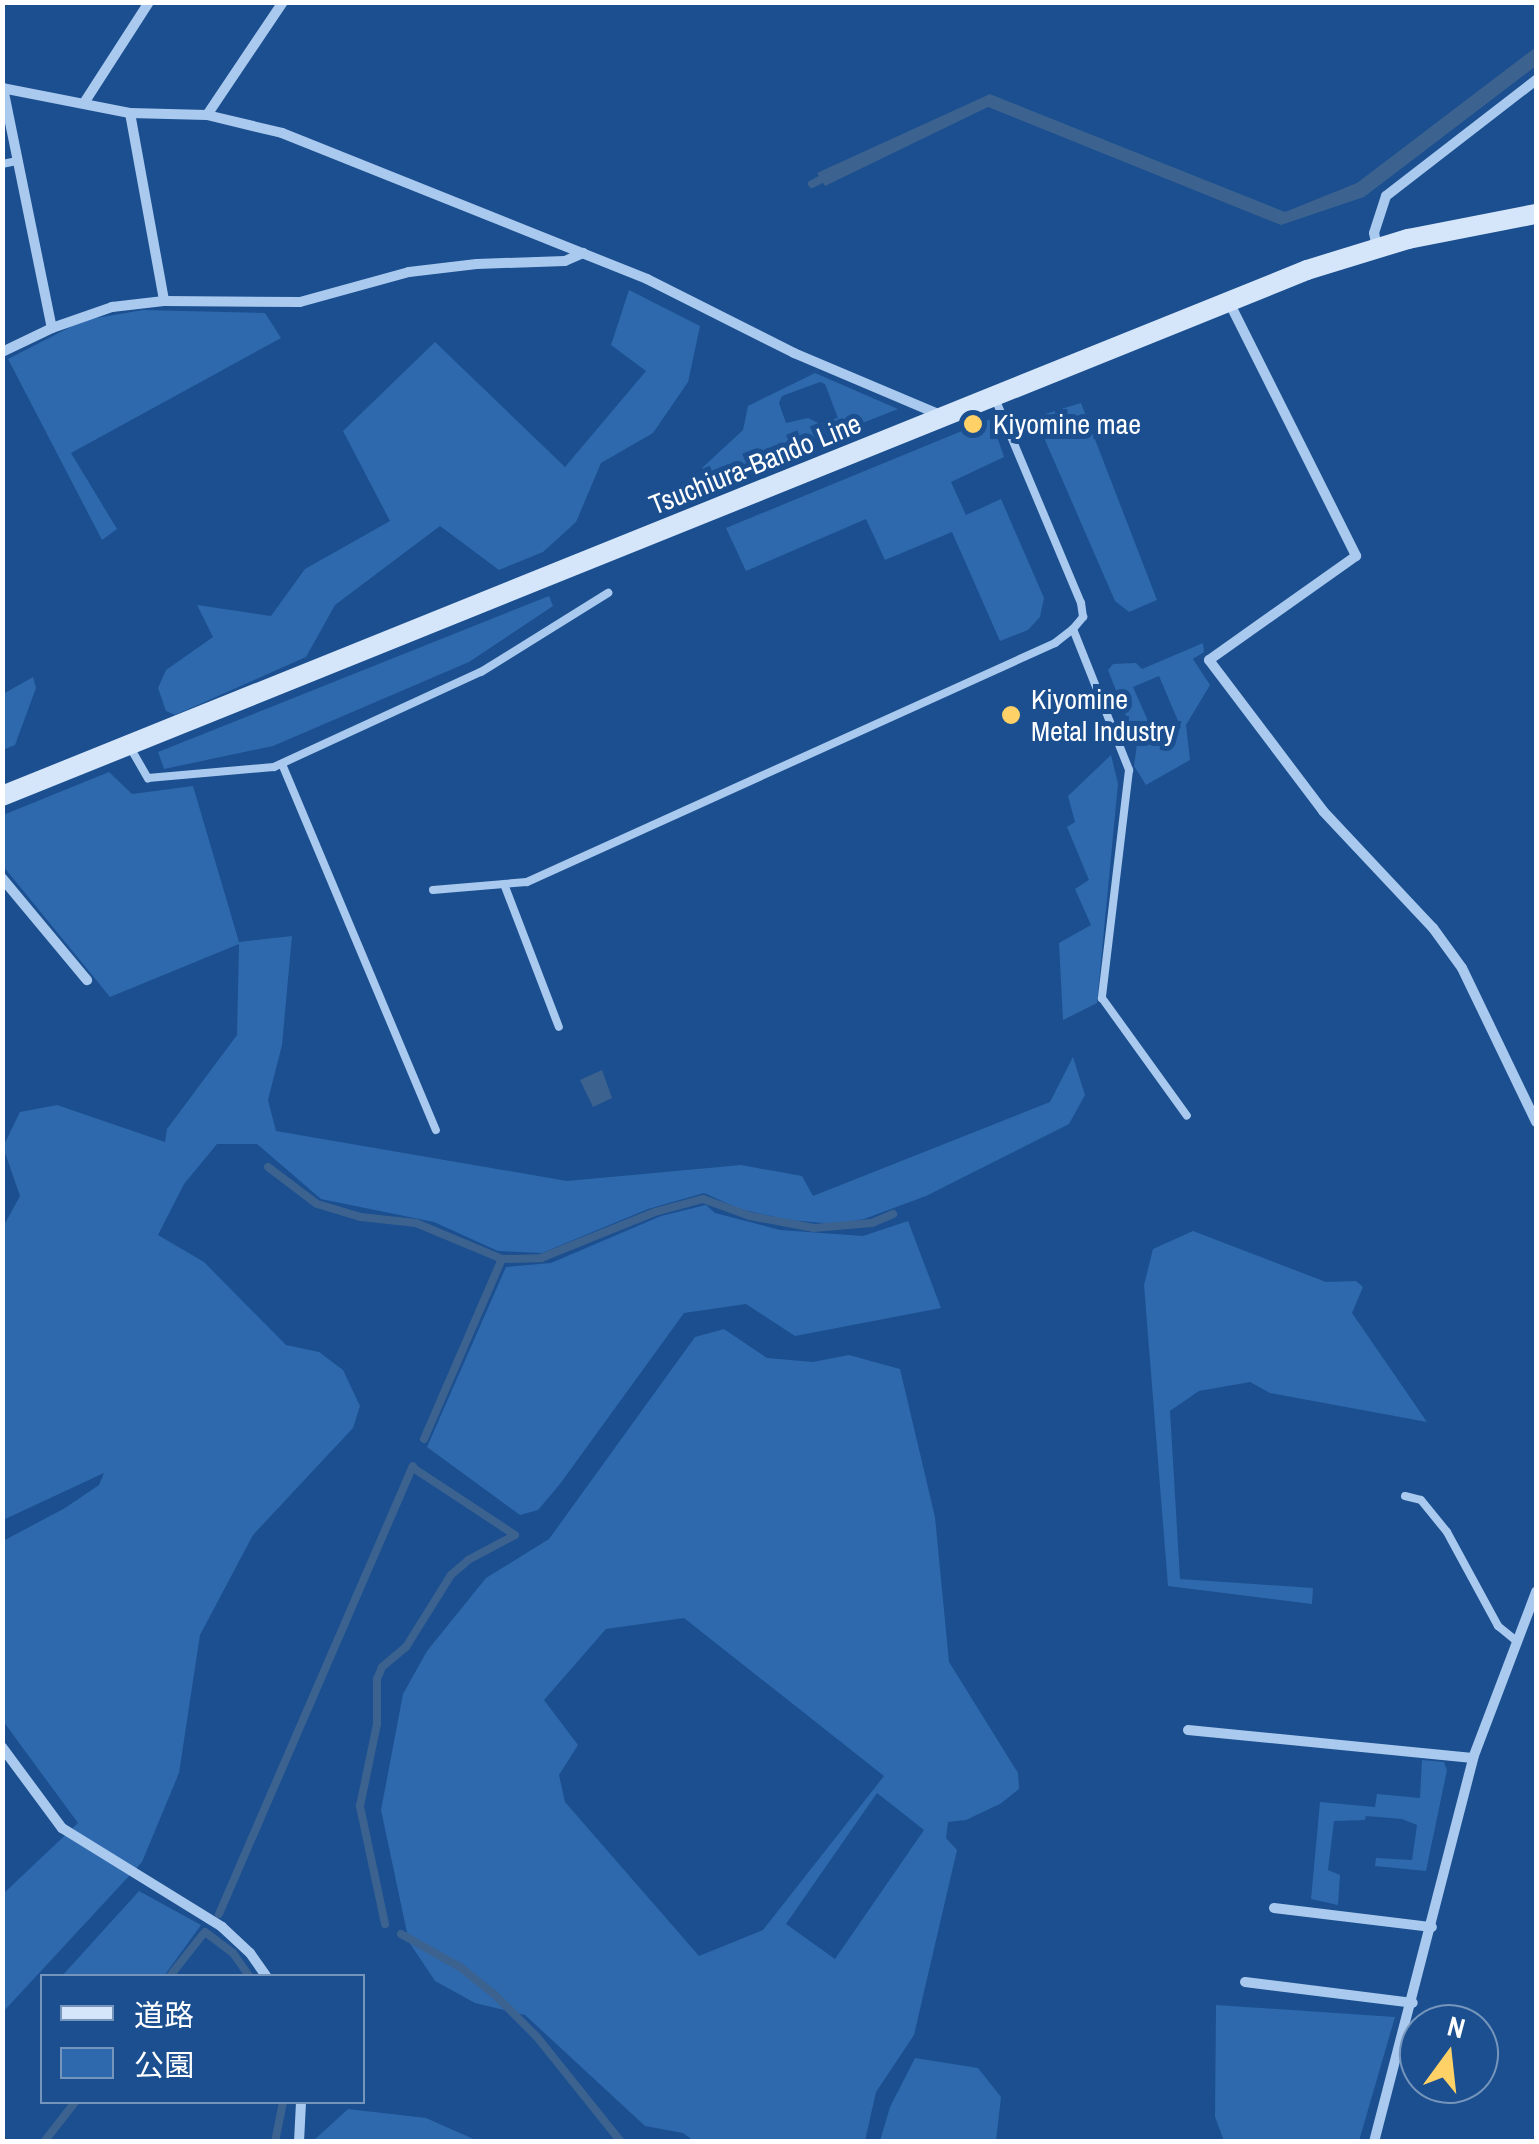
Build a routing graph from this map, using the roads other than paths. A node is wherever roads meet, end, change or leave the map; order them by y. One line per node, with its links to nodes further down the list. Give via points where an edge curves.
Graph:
1 (149, 2): 5 (street)
2 (283, 2): 7 (street)
3 (1536, 80): 11 (street, via 1386,196 1374,233)
4 (3, 88): 5 (street); 8 (street)
5 (84, 104): 6 (street)
6 (130, 113): 7 (street); 13 (street)
7 (207, 115): 12 (street, via 282,133)
8 (18, 160): 9 (lane); 15 (street)
9 (2, 164)
10 (1536, 214): 11 (main road, Tsuchiura-Bando Line)
11 (1377, 248): 14 (main road, Tsuchiura-Bando Line)
12 (582, 253): 13 (street, via 565,261 409,272 300,302); 18 (street)
13 (164, 301): 15 (street, via 112,307)
14 (1229, 301): 17 (main road, Tsuchiura-Bando Line); 30 (street, via 1356,556 1209,660 1323,811 1452,955)
15 (52, 328): 16 (street)
16 (2, 352)
17 (994, 396): 18 (main road, Tsuchiura-Bando Line); 20 (lane, via 1082,603 1083,617)
18 (946, 417): 21 (main road, Tsuchiura-Bando Line)
19 (608, 592): 22 (lane, via 481,672)
20 (1073, 629): 25 (lane, via 1056,643 593,854 527,882); 29 (lane, via 1130,770 1102,998)
21 (128, 745): 22 (lane, via 148,778); 23 (main road, Tsuchiura-Bando Line)
22 (282, 764): 31 (lane)
23 (2, 796)
24 (2, 878): 27 (street)
25 (504, 884): 26 (lane); 28 (lane)
26 (433, 890)
27 (86, 980)
28 (560, 1027)
29 (1187, 1116)
30 (1536, 1122)
31 (436, 1130)
32 (1406, 1496): 34 (lane, via 1421,1500 1447,1532 1498,1626)
33 (1536, 1592): 34 (street)
34 (1514, 1640): 37 (street)
35 (1188, 1730): 37 (street)
36 (2, 1748): 40 (street, via 62,1828 222,1928)
37 (1473, 1758): 39 (street)
38 (1274, 1908): 39 (street)
39 (1432, 1926): 42 (street)
40 (265, 1974)
41 (1245, 1982): 42 (street)
42 (1414, 2003): 45 (street)
43 (301, 2104): 44 (street)
44 (299, 2142)
45 (1374, 2142)

